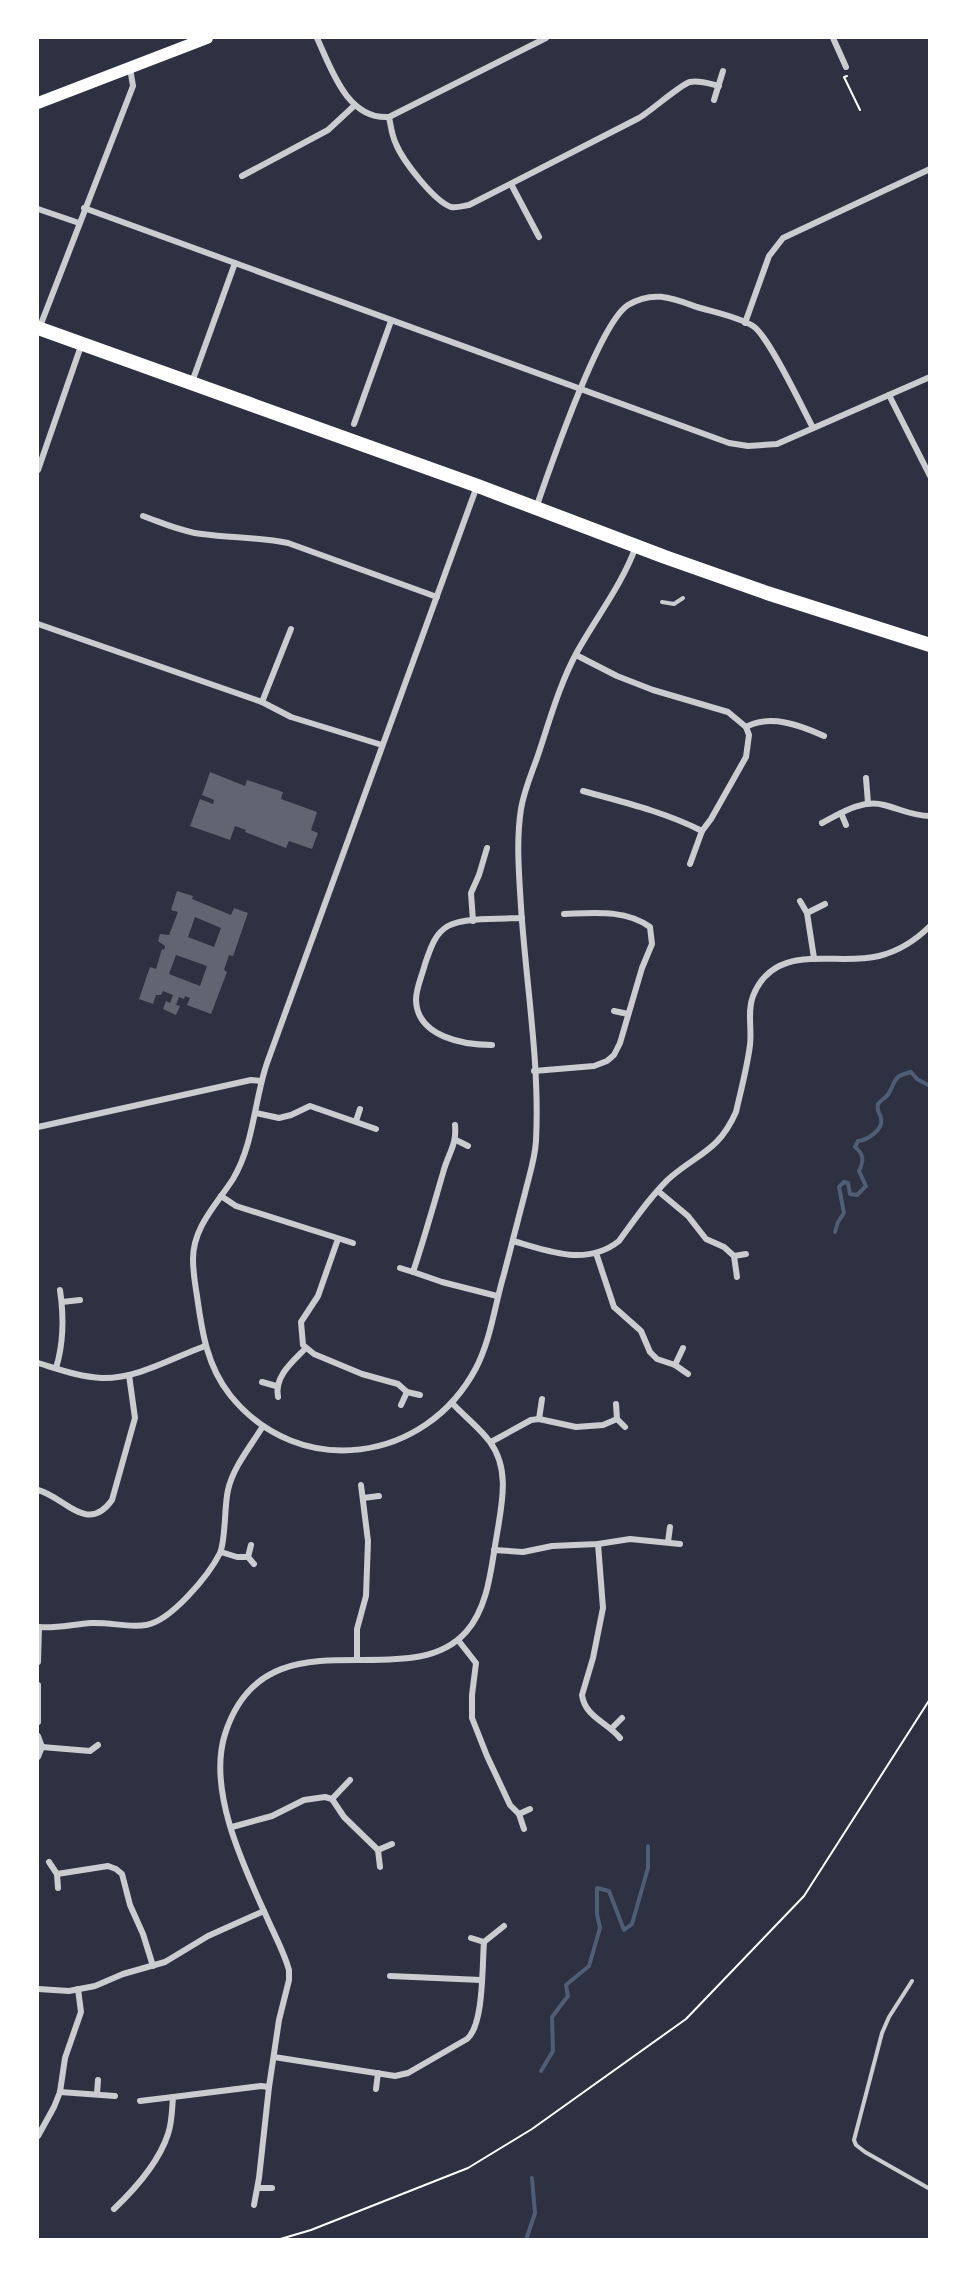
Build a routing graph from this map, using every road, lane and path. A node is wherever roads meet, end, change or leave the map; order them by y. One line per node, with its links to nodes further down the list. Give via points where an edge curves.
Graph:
1 (207, 38): 6 (main road)
2 (317, 38): 12 (street, via 336,79)
3 (546, 38): 14 (street)
4 (833, 38): 5 (street)
5 (846, 67)
6 (130, 68): 11 (main road); 18 (street, via 133,86)
7 (723, 71): 9 (street)
8 (851, 74): 13 (path, via 844,77)
9 (719, 86): 10 (street); 17 (street, via 700,82 683,85 639,118)
10 (714, 100)
11 (38, 103)
12 (355, 105): 14 (street, via 374,116); 16 (street, via 328,130)
13 (860, 110)
14 (389, 117): 17 (street, via 402,156 444,203 469,205)
15 (930, 169): 24 (street, via 783,238 769,256)
16 (242, 176)
17 (511, 184): 21 (street)
18 (84, 208): 20 (street); 22 (street)
19 (38, 209): 20 (street)
20 (79, 223): 25 (street)
21 (538, 237)
22 (235, 264): 23 (street); 28 (street)
23 (391, 321): 29 (street); 31 (street)
24 (745, 323): 29 (street, via 667,296 646,297 626,306 611,324); 32 (street, via 755,327 769,346)
25 (38, 328): 26 (main road)
26 (82, 343): 28 (main road); 33 (street)
27 (930, 377): 30 (street)
28 (192, 383): 35 (main road)
29 (580, 389): 32 (street, via 729,443 777,444); 36 (street)
30 (889, 395): 32 (street); 34 (street)
31 (354, 424)
32 (813, 428)
33 (38, 466)
34 (930, 476)
35 (478, 486): 36 (main road); 39 (street)
36 (536, 508): 38 (main road)
37 (143, 516): 39 (street, via 202,534 288,543)
38 (636, 546): 44 (main road, via 766,593); 45 (street, via 617,588)
39 (437, 597): 49 (street)
40 (683, 598): 41 (lane, via 674,604)
41 (662, 602)
42 (38, 624): 46 (street)
43 (291, 629): 46 (street)
44 (930, 645)
45 (576, 655): 47 (street, via 653,690 729,712); 64 (street, via 522,806)
46 (262, 702): 49 (street, via 291,717)
47 (746, 727): 48 (street, via 774,720); 57 (street, via 748,748 741,768)
48 (824, 736)
49 (382, 745): 72 (street)
50 (866, 778): 52 (street)
51 (583, 791): 57 (street)
52 (868, 803): 53 (street); 54 (street)
53 (841, 813): 55 (street); 56 (street)
54 (930, 816)
55 (822, 823)
56 (846, 825)
57 (702, 831): 59 (street)
58 (487, 848): 65 (street, via 471,893)
59 (690, 864)
60 (800, 901): 63 (street)
61 (825, 904): 63 (street)
62 (564, 914): 69 (street, via 610,913 650,927 651,944)
63 (807, 914): 67 (street)
64 (522, 918): 65 (street); 71 (street)
65 (473, 921): 70 (street, via 452,924 436,937 417,991 417,1005 426,1024 442,1035 455,1041)
66 (930, 926): 67 (street, via 898,950 879,956)
67 (814, 958): 81 (street, via 786,963 761,981 751,1003 750,1044 732,1122 713,1147)
68 (614, 1011): 69 (street)
69 (628, 1014): 71 (street, via 620,1043 607,1060 594,1066)
70 (492, 1045)
71 (534, 1071): 84 (street, via 536,1145)
72 (261, 1081): 74 (street); 77 (street)
73 (360, 1109): 75 (street)
74 (256, 1113): 75 (street, via 279,1118 310,1106); 82 (street, via 240,1164)
75 (356, 1121): 78 (street)
76 (455, 1125): 79 (street)
77 (38, 1127)
78 (376, 1129)
79 (456, 1140): 80 (street); 90 (street)
80 (468, 1146)
81 (658, 1191): 86 (street, via 619,1241); 88 (street, via 688,1216 706,1239)
82 (221, 1196): 83 (street, via 236,1206); 96 (street, via 208,1212 193,1257)
83 (338, 1239): 85 (street); 98 (street, via 318,1296 301,1322)
84 (513, 1241): 86 (street, via 572,1256); 93 (street)
85 (353, 1243)
86 (596, 1253): 100 (street, via 614,1307 641,1331 657,1359)
87 (746, 1254): 88 (street)
88 (734, 1256): 91 (street)
89 (400, 1268): 90 (street)
90 (412, 1272): 93 (street)
91 (737, 1277)
92 (60, 1290): 95 (street)
93 (497, 1296): 110 (street, via 481,1357)
94 (80, 1300): 95 (street)
95 (62, 1302): 101 (street, via 62,1347)
96 (205, 1346): 103 (street); 115 (street, via 230,1395)
97 (682, 1348): 100 (street)
98 (305, 1349): 105 (street); 106 (street, via 362,1374 398,1384)
99 (38, 1363): 101 (street)
100 (675, 1365): 102 (street)
101 (56, 1368): 103 (street, via 91,1377)
102 (688, 1374)
103 (129, 1375): 119 (street, via 135,1418 107,1508 100,1513 82,1514)
104 (261, 1382): 105 (street)
105 (276, 1386): 108 (street)
106 (407, 1392): 107 (street); 112 (street)
107 (420, 1395)
108 (278, 1397)
109 (542, 1399): 113 (street)
110 (452, 1403): 115 (street, via 406,1438 353,1451 312,1447); 117 (street)
111 (616, 1404): 114 (street)
112 (401, 1405)
113 (539, 1419): 114 (street, via 576,1427 603,1425); 117 (street, via 522,1423)
114 (617, 1419): 116 (street)
115 (263, 1426): 128 (street, via 230,1482)
116 (625, 1427)
117 (490, 1442): 127 (street, via 501,1468 504,1492)
118 (361, 1485): 121 (street)
119 (38, 1490)
120 (379, 1496): 121 (street)
121 (363, 1498): 133 (street, via 367,1575 357,1629)
122 (670, 1527): 123 (street)
123 (668, 1542): 124 (street, via 630,1539); 125 (street)
124 (598, 1544): 127 (street, via 523,1552); 139 (street, via 603,1608 582,1695 590,1713)
125 (680, 1544)
126 (251, 1545): 129 (street)
127 (494, 1550): 132 (street, via 483,1602)
128 (220, 1552): 129 (street); 131 (street, via 182,1603 156,1622 138,1626 104,1623)
129 (248, 1557): 130 (street)
130 (254, 1563)
131 (38, 1627): 134 (street)
132 (458, 1640): 133 (street, via 417,1657); 148 (street, via 476,1663 471,1705 476,1731 510,1805)
133 (357, 1659): 149 (street, via 296,1665 266,1678 247,1694 226,1731 220,1758 221,1784)
134 (38, 1662)
135 (38, 1685): 138 (street)
136 (930, 1699): 184 (path, via 804,1896 686,2019 532,2129 468,2168)
137 (622, 1718): 139 (street)
138 (38, 1722)
139 (612, 1728): 141 (street)
140 (38, 1736): 143 (street)
141 (620, 1738)
142 (98, 1745): 143 (street, via 90,1751)
143 (42, 1747): 144 (street)
144 (38, 1757)
145 (350, 1780): 146 (street)
146 (332, 1799): 149 (street, via 304,1800 272,1816); 152 (street, via 344,1817)
147 (530, 1809): 148 (street)
148 (519, 1814): 150 (street)
149 (232, 1827): 157 (street)
150 (524, 1829)
151 (392, 1844): 152 (street)
152 (378, 1850): 154 (street)
153 (49, 1862): 155 (street)
154 (380, 1868)
155 (57, 1874): 156 (street); 161 (street, via 108,1866 122,1874)
156 (58, 1888)
157 (264, 1911): 161 (street); 167 (street, via 289,1970)
158 (504, 1926): 160 (street)
159 (471, 1938): 160 (street)
160 (484, 1942): 163 (street)
161 (153, 1966): 166 (street)
162 (390, 1976): 163 (street)
163 (481, 1980): 168 (street, via 479,2017 471,2036 408,2073)
164 (912, 1981): 181 (lane, via 882,2033 854,2140 865,2152)
165 (38, 1989): 166 (street)
166 (78, 1989): 172 (street, via 81,2012 65,2058)
167 (274, 2057): 168 (street); 170 (street)
168 (378, 2073): 171 (street)
169 (98, 2080): 173 (street)
170 (269, 2087): 175 (street); 180 (street)
171 (376, 2089)
172 (60, 2092): 173 (street); 177 (street)
173 (97, 2094): 174 (street)
174 (115, 2096)
175 (173, 2097): 176 (street); 183 (street, via 162,2147 141,2180)
176 (140, 2101)
177 (39, 2128): 178 (street)
178 (38, 2136)
179 (272, 2187): 180 (street)
180 (258, 2188): 182 (street)
181 (930, 2189)
182 (254, 2205)
183 (114, 2210)
184 (277, 2240)

